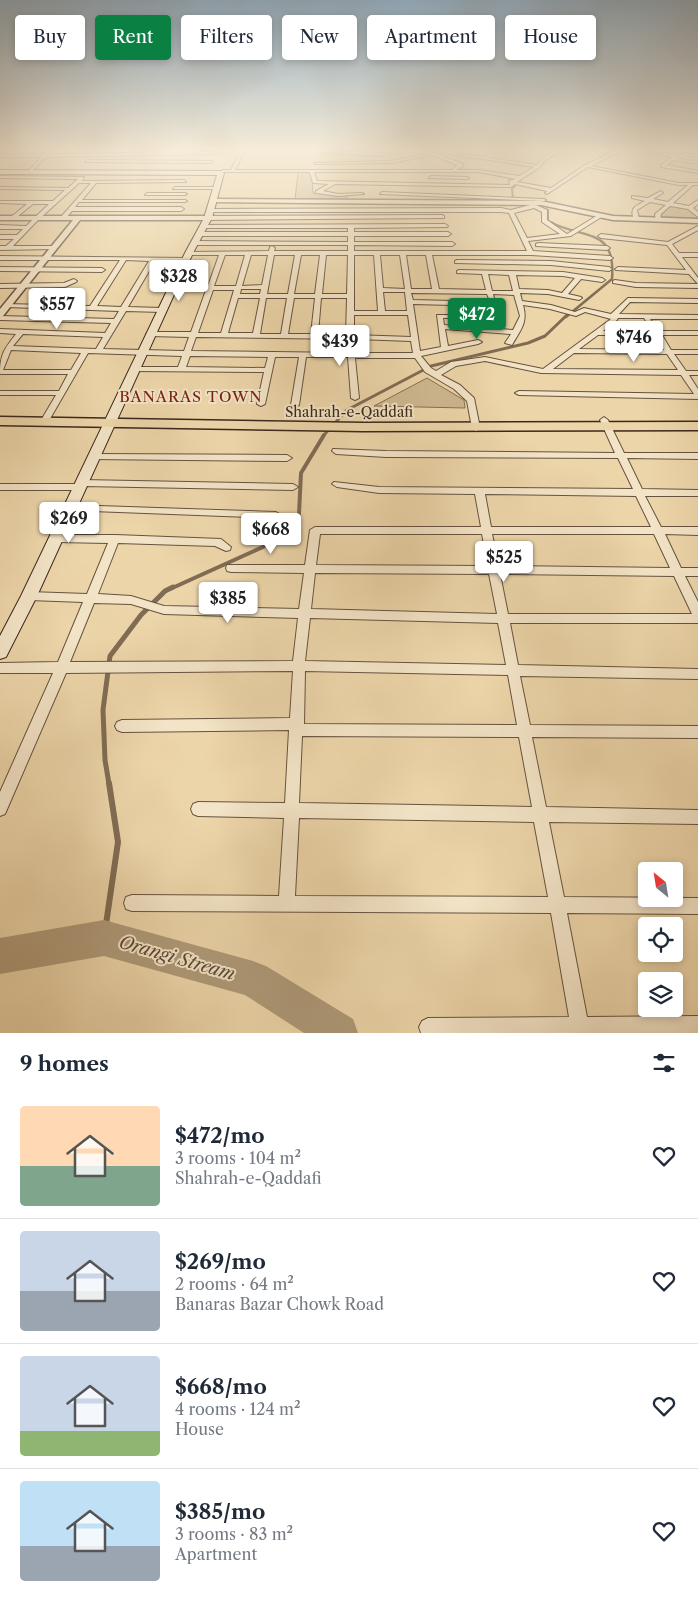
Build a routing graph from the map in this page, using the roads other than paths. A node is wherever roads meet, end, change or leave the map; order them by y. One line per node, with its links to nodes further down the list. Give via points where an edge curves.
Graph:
1 (59, 198): 26 (street)
2 (81, 198): 15 (street)
3 (187, 198): 16 (street)
4 (214, 198): 42 (main road)
5 (358, 198): 17 (street)
6 (363, 198): 22 (street)
7 (380, 198): 22 (street)
8 (420, 198): 23 (street)
9 (510, 198): 18 (street)
10 (543, 198): 25 (street)
11 (640, 198): 14 (street)
12 (652, 198): 14 (street)
13 (675, 198): 27 (street)
14 (649, 200): 27 (street); 43 (street, via 635,209)
15 (78, 201): 16 (street); 29 (street)
16 (185, 201): 30 (street)
17 (284, 201): 31 (street); 42 (street)
18 (517, 201): 24 (street); 25 (street); 25 (street)
19 (698, 201): 28 (street)
20 (0, 202): 21 (street)
21 (32, 202): 26 (street); 40 (street)
22 (379, 202): 23 (street); 32 (street)
23 (420, 202): 24 (street)
24 (436, 202): 33 (street)
25 (545, 202): 35 (street)
26 (54, 203): 44 (street)
27 (669, 204): 28 (street); 47 (street, via 658,214)
28 (690, 208): 48 (street)
29 (71, 209): 30 (street); 45 (street)
30 (181, 209): 41 (street)
31 (282, 210): 32 (street); 36 (street); 42 (street)
32 (376, 210): 33 (street); 37 (street)
33 (439, 210): 34 (street); 38 (street)
34 (511, 212): 58 (street, via 534,206 545,211 544,221); 62 (street)
35 (600, 216): 43 (street); 58 (street, via 576,232)
36 (280, 217): 37 (street); 42 (street); 49 (street)
37 (376, 217): 38 (street); 51 (street)
38 (442, 217): 52 (street)
39 (0, 218): 40 (street)
40 (13, 218): 44 (street)
41 (177, 218): 42 (street); 46 (street)
42 (207, 218): 49 (street); 55 (street); 63 (main road)
43 (636, 218): 47 (street)
44 (36, 219): 45 (street); 54 (street)
45 (62, 219): 46 (street)
46 (77, 219): 70 (street)
47 (658, 220): 48 (street)
48 (697, 222): 67 (street)
49 (278, 226): 50 (street); 55 (street)
50 (351, 226): 51 (street); 56 (street)
51 (376, 226): 52 (street)
52 (445, 226): 57 (street)
53 (0, 227): 54 (street)
54 (28, 228): 61 (street)
55 (276, 234): 56 (street); 64 (street)
56 (351, 234): 57 (street); 65 (street)
57 (448, 234): 66 (street)
58 (564, 235): 62 (street)
59 (0, 236): 61 (street)
60 (601, 236): 67 (street)
61 (19, 237): 69 (street)
62 (526, 242): 71 (street); 73 (street)
63 (194, 243): 64 (street); 85 (main road)
64 (273, 243): 65 (street); 76 (street)
65 (351, 243): 66 (street); 79 (street)
66 (452, 244): 72 (street)
67 (669, 244): 83 (street)
68 (0, 248): 69 (street)
69 (8, 248): 70 (street)
70 (53, 248): 87 (street)
71 (607, 248)
72 (455, 253): 73 (street); 82 (street); 91 (street)
73 (531, 253): 90 (street)
74 (223, 254): 75 (street); 85 (street); 111 (street)
75 (248, 254): 76 (street); 112 (street)
76 (271, 254): 77 (street); 113 (street)
77 (298, 254): 78 (street); 125 (street)
78 (323, 254): 79 (street); 126 (street)
79 (350, 254): 80 (street); 127 (street)
80 (377, 254): 81 (street); 115 (street)
81 (403, 254): 82 (street); 116 (street)
82 (429, 254): 117 (street)
83 (678, 255): 84 (street); 102 (street)
84 (698, 255)
85 (188, 256): 89 (street); 114 (main road)
86 (0, 258): 87 (street)
87 (45, 258): 88 (street); 96 (street)
88 (125, 258): 89 (street); 134 (street)
89 (154, 258): 135 (street)
90 (610, 258)
91 (457, 262): 94 (street, via 551,263); 98 (street)
92 (698, 267): 102 (street)
93 (0, 269): 96 (street)
94 (608, 269)
95 (618, 269): 102 (street)
96 (36, 270): 97 (street); 108 (street)
97 (102, 270)
98 (459, 272): 99 (street); 118 (street)
99 (485, 272): 100 (street); 119 (street)
100 (512, 273): 101 (street); 120 (street)
101 (536, 273): 103 (street); 121 (street)
102 (694, 275)
103 (580, 276): 105 (street); 122 (street)
104 (0, 279): 108 (street)
105 (602, 280)
106 (74, 281): 108 (street, via 65,286)
107 (615, 282): 110 (street)
108 (25, 283): 109 (street); 133 (street)
109 (0, 286)
110 (698, 286)
111 (210, 288): 112 (street); 114 (street); 157 (street)
112 (238, 288): 113 (street); 123 (street)
113 (265, 288): 124 (street)
114 (172, 289): 136 (main road)
115 (380, 290): 116 (street); 138 (street)
116 (408, 290): 117 (street); 130 (street)
117 (436, 291): 118 (street)
118 (462, 292): 119 (street)
119 (490, 292): 120 (street); 132 (street)
120 (517, 292): 121 (street); 131 (street)
121 (540, 292): 122 (street)
122 (564, 294): 128 (street)
123 (236, 296): 124 (street); 158 (street)
124 (263, 296): 125 (street); 159 (street)
125 (291, 296): 126 (street); 160 (street)
126 (318, 296): 127 (street); 161 (street)
127 (350, 296): 137 (street)
128 (579, 298)
129 (698, 301): 141 (street, via 628,300)
130 (409, 302): 132 (street); 139 (street)
131 (519, 302): 141 (street, via 569,313 584,310); 150 (street, via 523,316)
132 (492, 304): 142 (street)
133 (7, 305): 134 (street); 140 (street)
134 (92, 308): 135 (street)
135 (122, 309): 136 (street); 146 (street)
136 (162, 310): 154 (main road)
137 (350, 312): 138 (street); 162 (street)
138 (382, 313): 139 (street)
139 (410, 313): 163 (street)
140 (0, 314)
141 (613, 316): 143 (street); 151 (street, via 615,319)
142 (494, 317): 147 (street, via 439,316); 155 (street)
143 (646, 317): 144 (street); 152 (street)
144 (698, 317)
145 (0, 318): 146 (street)
146 (115, 321): 156 (street)
147 (441, 327): 155 (street); 167 (street)
148 (0, 331): 149 (street)
149 (21, 332): 156 (street); 166 (street)
150 (515, 332): 155 (street); 165 (street)
151 (598, 333): 152 (street); 170 (street)
152 (657, 333): 153 (street); 172 (street)
153 (698, 333)
154 (150, 334): 157 (street); 171 (main road)
155 (497, 334)
156 (107, 335): 169 (street)
157 (194, 335): 158 (street); 174 (street)
158 (224, 336): 159 (street)
159 (256, 336): 160 (street)
160 (284, 336): 161 (street)
161 (314, 337): 162 (street)
162 (352, 338): 163 (street); 177 (street)
163 (414, 339): 178 (street)
164 (478, 342): 167 (street)
165 (509, 343)
166 (8, 348): 168 (street); 181 (street)
167 (445, 348): 178 (street)
168 (86, 351): 169 (street); 185 (street)
169 (98, 351): 171 (street)
170 (571, 351): 172 (street); 184 (street)
171 (142, 352): 174 (street); 179 (main road)
172 (670, 352): 173 (street); 186 (street)
173 (698, 352)
174 (187, 353): 175 (street); 180 (street)
175 (272, 354): 176 (street); 182 (street)
176 (303, 355): 177 (street); 194 (street)
177 (351, 355): 178 (street); 192 (street)
178 (416, 355): 183 (street)
179 (134, 369): 180 (street); 197 (main road)
180 (181, 369): 182 (street)
181 (0, 370): 185 (street)
182 (268, 370): 193 (street)
183 (429, 370): 184 (street, via 485,359); 201 (street, via 471,400)
184 (545, 371): 186 (street)
185 (74, 372): 188 (street)
186 (683, 373): 187 (street); 191 (street)
187 (698, 373)
188 (62, 392): 189 (street); 196 (street)
189 (0, 393)
190 (519, 393): 191 (street)
191 (698, 396)
192 (355, 398)
193 (261, 404)
194 (295, 405)
195 (0, 413): 196 (main road, Shahrah-e-Qaddafi)
196 (46, 418): 197 (main road, Shahrah-e-Qaddafi); 199 (main road, Shahrah-e-Qaddafi)
197 (111, 418): 201 (main road, Shahrah-e-Qaddafi); 205 (main road)
198 (698, 420): 200 (main road, Shahrah-e-Qaddafi)
199 (0, 421)
200 (606, 423): 201 (main road, Shahrah-e-Qaddafi); 202 (main road, Shahrah-e-Qaddafi); 206 (street)
201 (476, 424)
202 (698, 426)
203 (336, 451): 206 (street)
204 (698, 456): 206 (street)
205 (93, 457): 207 (street); 209 (main road)
206 (621, 457): 213 (street)
207 (287, 458)
208 (338, 484): 212 (street, via 378,490)
209 (80, 485): 210 (street); 211 (street); 215 (main road)
210 (0, 487)
211 (293, 487)
212 (479, 490): 213 (street); 217 (street)
213 (639, 493): 214 (street); 218 (street)
214 (698, 493)
215 (69, 508): 216 (street); 220 (main road)
216 (276, 516)
217 (487, 530): 218 (street); 224 (street, via 315,530); 225 (street)
218 (659, 531): 219 (street); 226 (street)
219 (698, 531)
220 (56, 538): 221 (street); 228 (main road)
221 (115, 539): 222 (street, via 217,542); 229 (street)
222 (226, 547)
223 (231, 568): 224 (street)
224 (310, 569): 225 (street); 230 (street)
225 (494, 570): 226 (street); 233 (street)
226 (678, 571): 227 (street); 231 (street)
227 (698, 572)
228 (29, 596): 229 (street); 234 (main road)
229 (91, 598): 230 (street, via 132,600 150,607); 236 (street)
230 (305, 613): 233 (street); 235 (street)
231 (698, 614)
232 (698, 618): 233 (street)
233 (503, 619): 238 (street)
234 (0, 652)
235 (300, 666): 236 (street); 238 (street); 241 (street)
236 (62, 667): 237 (street); 244 (street)
237 (0, 668)
238 (513, 670): 239 (street); 242 (street)
239 (698, 674)
240 (122, 726): 241 (street)
241 (297, 727): 242 (street); 246 (street)
242 (524, 730): 243 (street); 247 (street)
243 (698, 732)
244 (0, 809)
245 (198, 809): 246 (street)
246 (293, 811): 247 (street); 250 (street)
247 (540, 814): 248 (street); 251 (street)
248 (698, 817)
249 (132, 903): 250 (street)
250 (287, 903): 251 (street)
251 (557, 904): 252 (street); 253 (street)
252 (698, 906)
253 (580, 1025): 254 (street); 255 (street)
254 (698, 1025)
255 (428, 1027)

